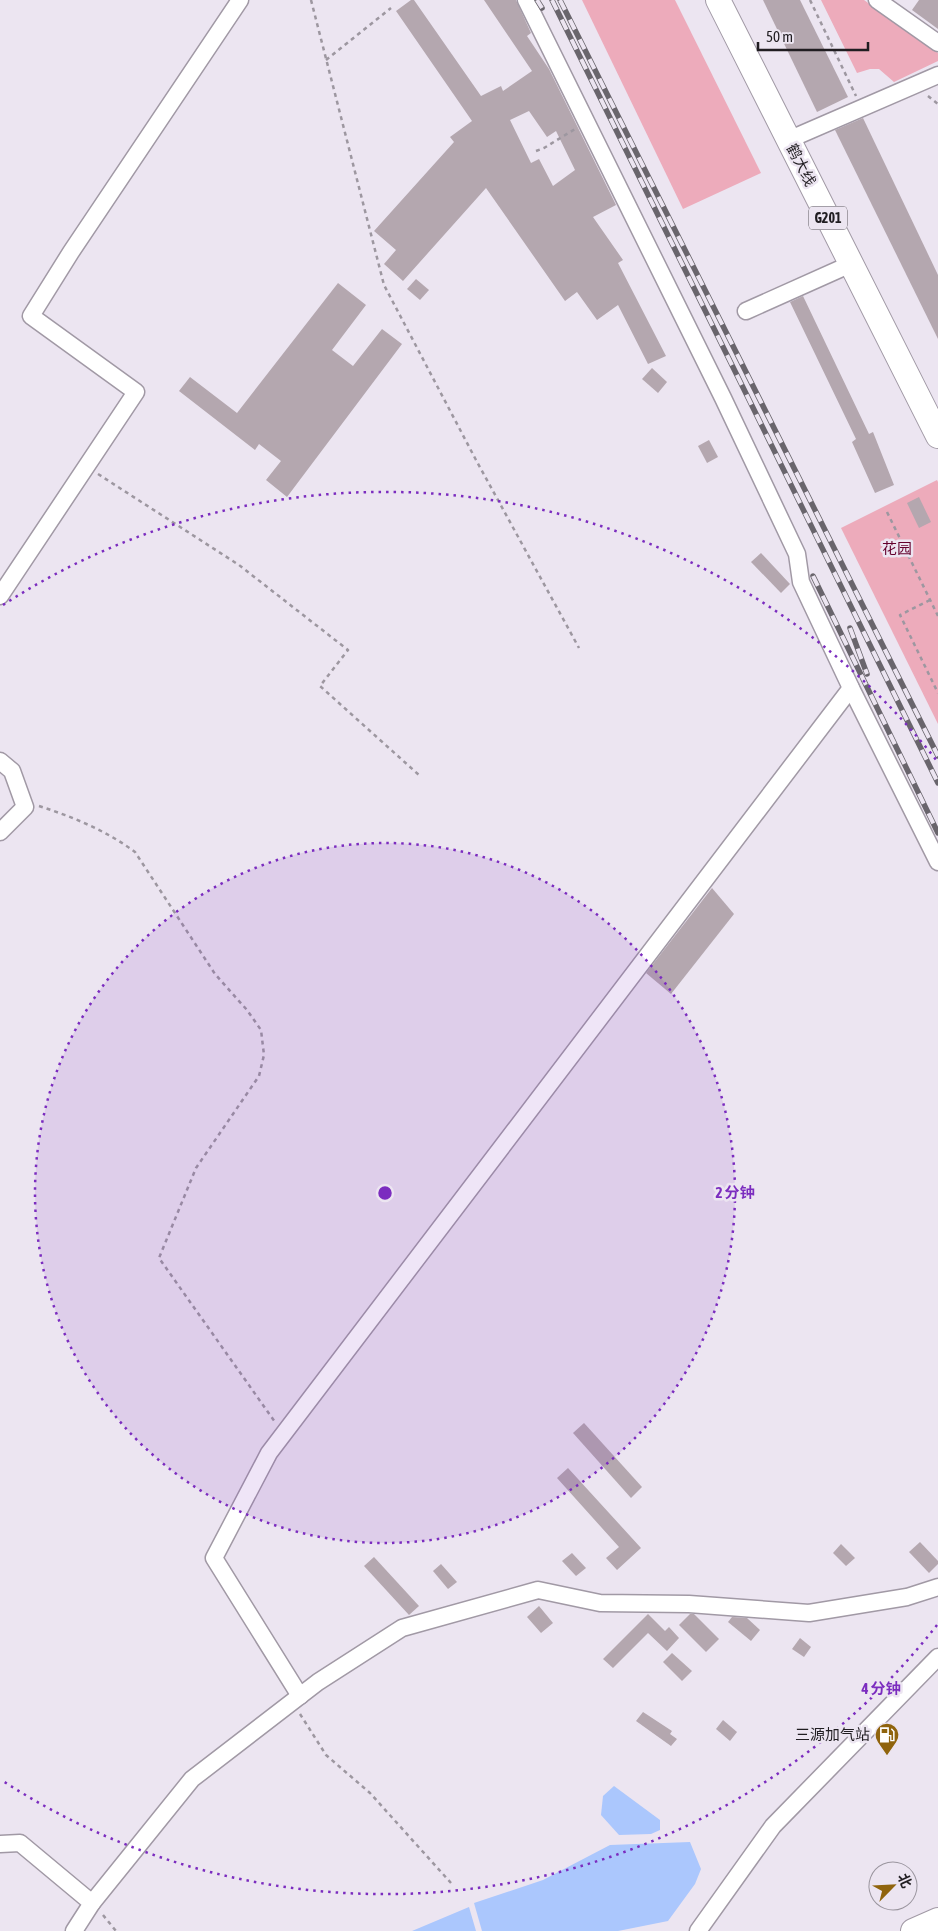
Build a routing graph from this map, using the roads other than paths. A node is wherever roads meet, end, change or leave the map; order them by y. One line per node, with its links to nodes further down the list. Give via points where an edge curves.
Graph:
1 (240, 0): 11 (street, via 70,252 31,316 136,392)
2 (526, 0): 12 (street, via 797,554 801,582)
3 (718, 0): 7 (highway, 鹤大线 / G201)
4 (877, 0): 5 (street)
5 (938, 43)
6 (938, 75): 7 (street)
7 (788, 140): 8 (highway, 鹤大线 / G201)
8 (851, 264): 9 (street); 10 (highway, 鹤大线 / G201)
9 (746, 311)
10 (935, 418)
11 (0, 596)
12 (851, 688): 15 (street); 18 (street, via 268,1453 214,1558)
13 (0, 761): 14 (street, via 12,771 25,807)
14 (0, 832)
15 (938, 862)
16 (938, 1587): 18 (street, via 907,1597 808,1613 689,1604 600,1603 538,1590 402,1628)
17 (938, 1657): 23 (street, via 773,1826)
18 (296, 1699): 20 (street, via 192,1779)
19 (0, 1844): 20 (street, via 20,1843)
20 (92, 1903): 22 (street)
21 (938, 1920): 24 (highway)
22 (74, 1931)
23 (698, 1931)
24 (913, 1931)

